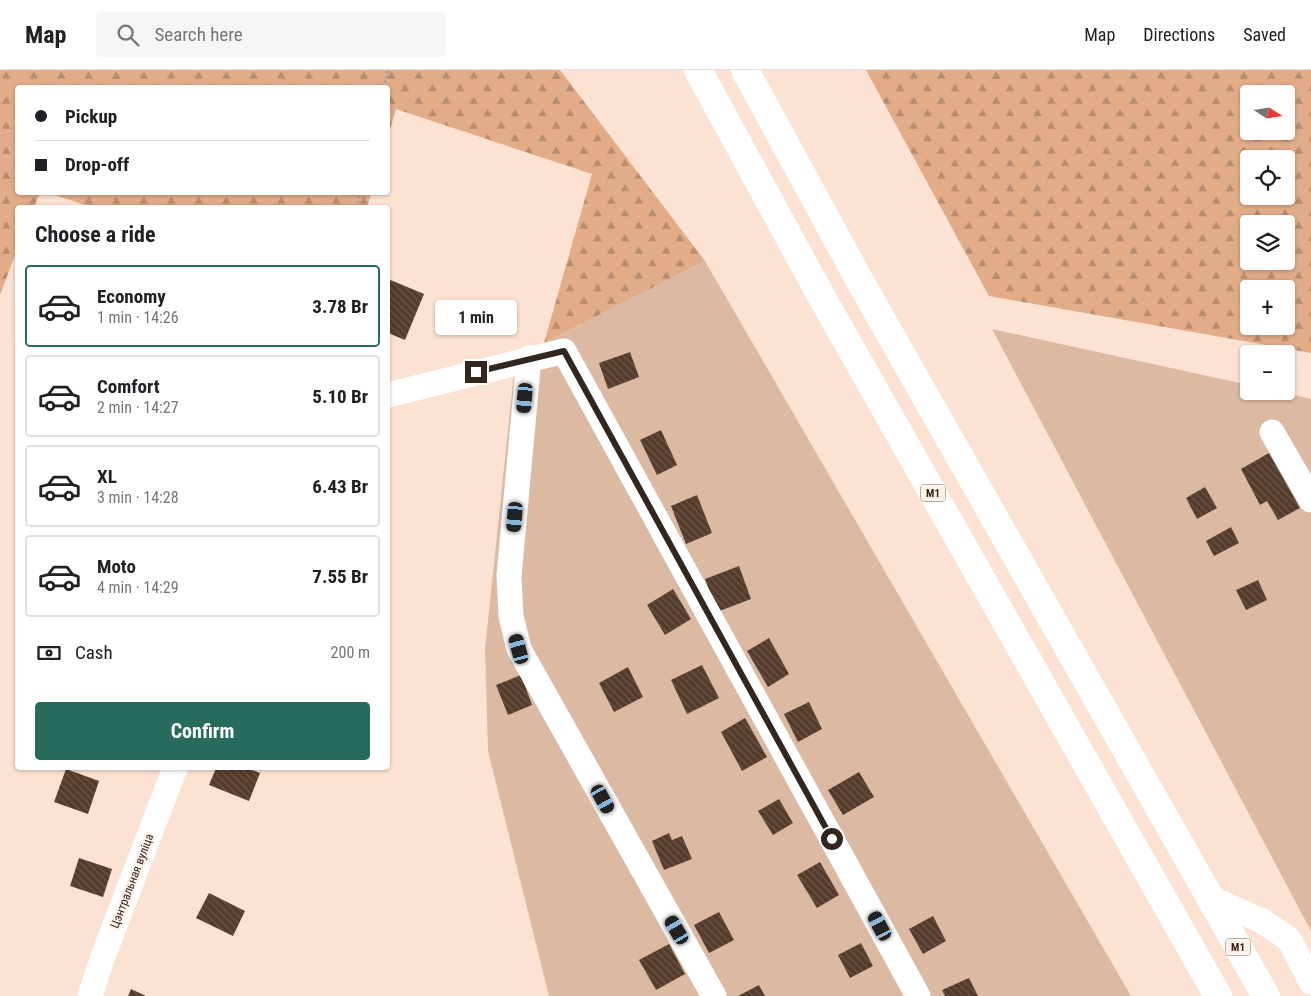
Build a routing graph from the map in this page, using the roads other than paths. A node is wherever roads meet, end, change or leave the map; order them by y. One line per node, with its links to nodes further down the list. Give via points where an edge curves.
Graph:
1 (698, 70): 13 (highway, М1, via 820,294)
2 (745, 70): 8 (highway, М1, via 866,291)
3 (529, 358): 4 (street); 11 (street, via 509,576 511,616 519,649); 12 (street, via 564,351)
4 (390, 394)
5 (1272, 432): 6 (street)
6 (1311, 500)
7 (174, 770): 10 (street, Цэнтральная вуліца)
8 (1210, 898): 9 (street, via 1262,921 1289,940); 14 (highway, М1)
9 (1311, 982)
10 (90, 996)
11 (714, 996)
12 (918, 996)
13 (1218, 996)
14 (1266, 996)

